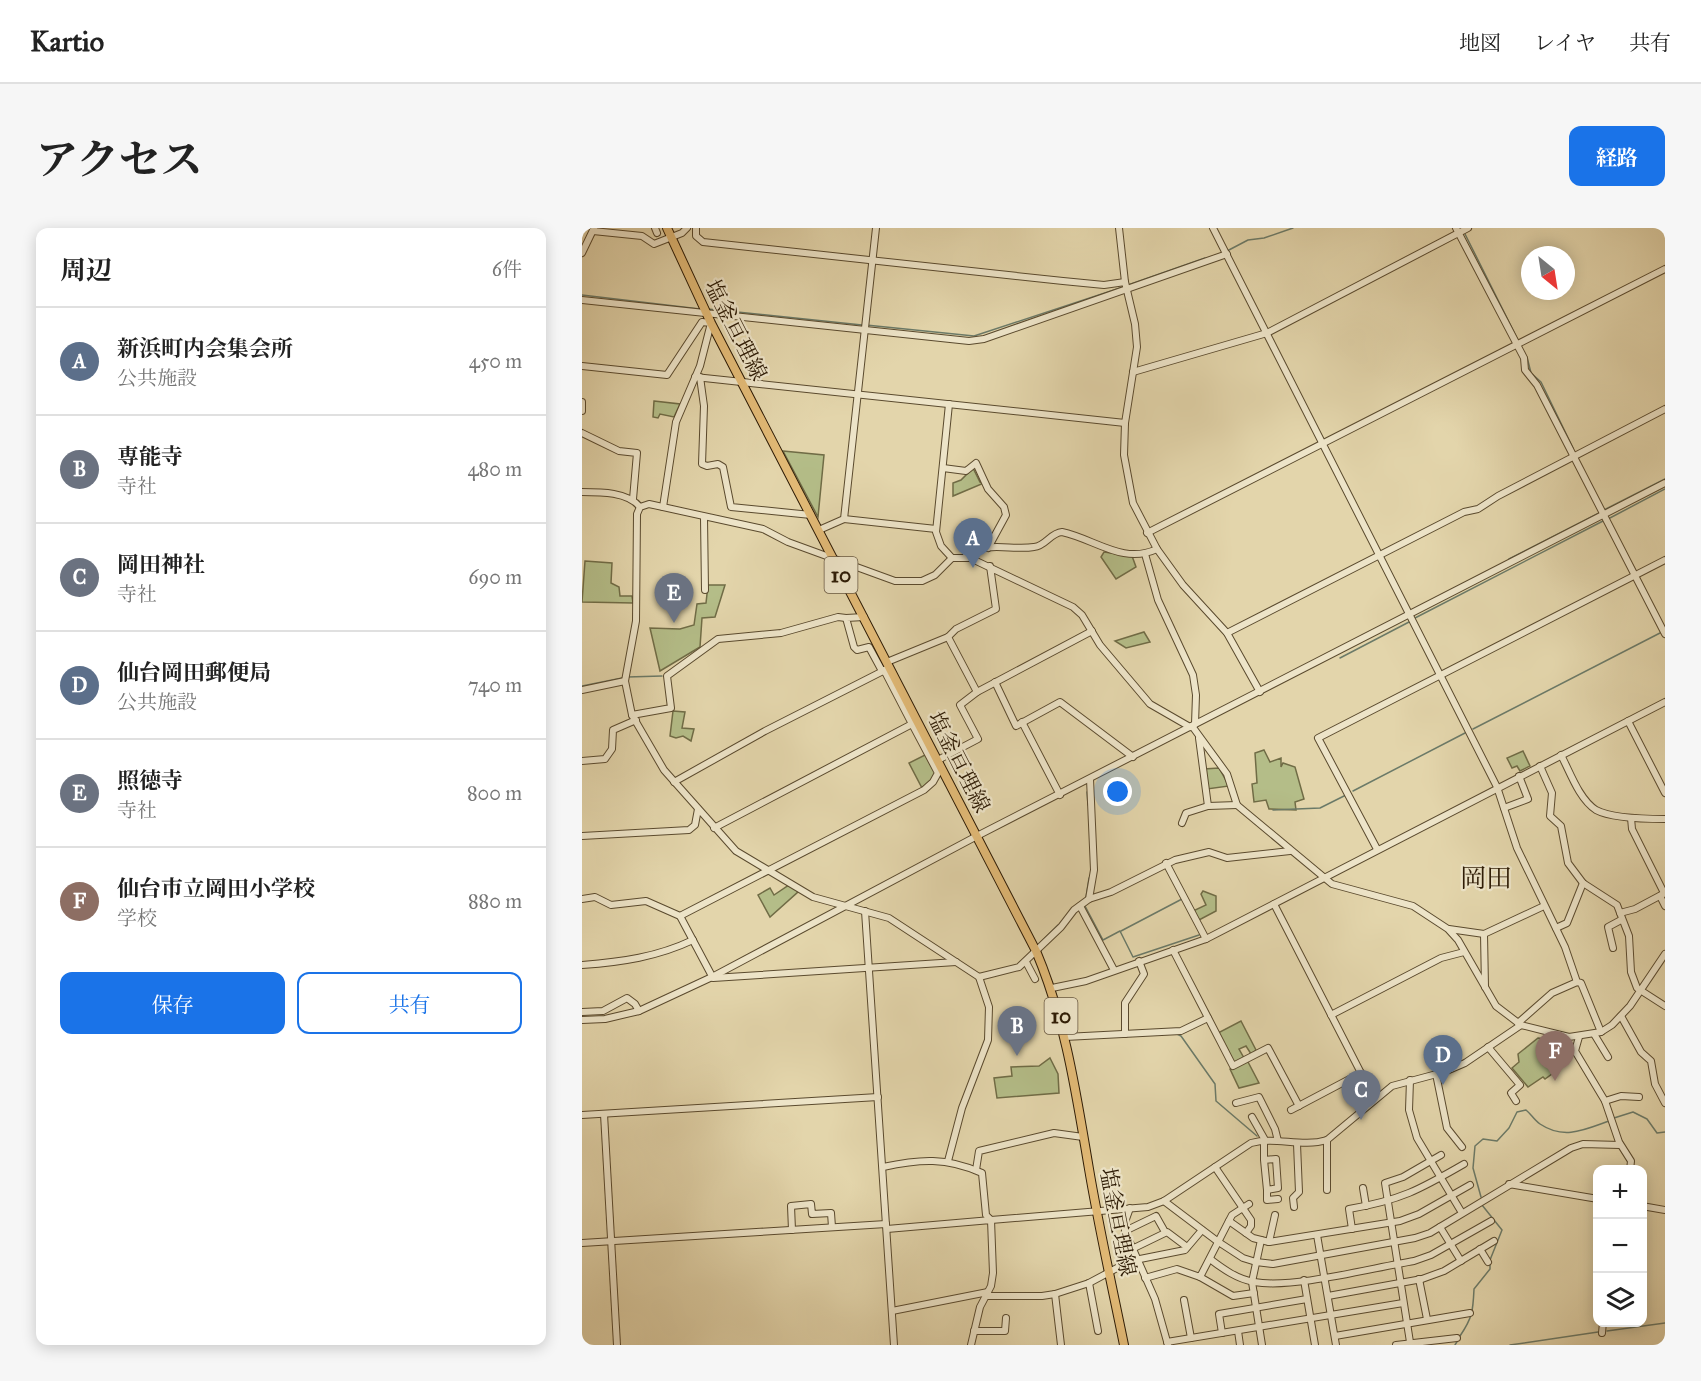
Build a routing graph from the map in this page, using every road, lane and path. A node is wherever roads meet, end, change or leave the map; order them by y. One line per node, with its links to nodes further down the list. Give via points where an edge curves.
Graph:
1 (667, 228): 10 (main road, 塩釜亘理線 / 10)
2 (687, 228): 10 (street)
3 (696, 228): 13 (street, via 696,237 703,242)
4 (876, 228): 13 (street)
5 (1119, 228): 15 (street)
6 (1213, 228): 11 (street)
7 (1468, 228): 9 (street)
8 (593, 229): 10 (street, via 642,236 654,244); 12 (street)
9 (1457, 230): 19 (street); 20 (street)
10 (671, 238): 17 (main road, 塩釜亘理線 / 10)
11 (1226, 252): 15 (street); 19 (street)
12 (582, 253)
13 (873, 261): 15 (street); 18 (street)
14 (1665, 268): 20 (street)
15 (1126, 286): 18 (street, via 984,339 969,341); 22 (street, via 1137,347)
16 (582, 300): 17 (street)
17 (706, 314): 18 (street); 21 (street, via 667,375); 23 (street); 24 (main road, 塩釜亘理線 / 10)
18 (866, 328): 25 (street)
19 (1267, 333): 22 (street); 32 (street)
20 (1517, 345): 32 (street); 33 (street, via 1525,370 1537,385)
21 (582, 366)
22 (1133, 372): 30 (street)
23 (698, 377): 24 (street); 39 (street, via 676,422); 40 (street, via 704,406 702,464 723,467 730,507)
24 (742, 383): 25 (street); 40 (main road, 塩釜亘理線 / 10)
25 (857, 395): 27 (street); 43 (street)
26 (582, 402): 29 (street)
27 (949, 404): 30 (street); 34 (street)
28 (1665, 409): 33 (street)
29 (582, 411)
30 (1125, 423): 46 (street, via 1129,486)
31 (582, 433): 37 (street, via 619,451 637,453)
32 (1324, 444): 46 (street); 52 (street)
33 (1573, 456): 41 (street); 52 (street, via 1478,509 1464,512)
34 (943, 468): 44 (street); 47 (street, via 966,471 976,463 988,489 1004,507 1005,519)
35 (1665, 483): 41 (street)
36 (582, 492): 37 (street)
37 (633, 499): 38 (street)
38 (640, 507): 39 (street); 67 (street, via 636,621)
39 (663, 507): 42 (street)
40 (811, 515): 45 (main road, 塩釜亘理線 / 10)
41 (1604, 515): 56 (street); 58 (street)
42 (704, 518): 50 (street, via 763,529); 57 (street)
43 (844, 519): 44 (street); 45 (street)
44 (936, 529): 53 (street, via 941,546)
45 (819, 530): 50 (main road, 塩釜亘理線 / 10)
46 (1147, 533): 48 (street)
47 (988, 548): 49 (street, via 1037,547 1062,532 1116,553); 51 (street)
48 (1157, 549): 49 (street); 62 (street, via 1183,585)
49 (1145, 554): 77 (street, via 1158,600 1193,675 1196,695)
50 (832, 556): 53 (street, via 903,583 929,578); 59 (main road, 塩釜亘理線 / 10)
51 (966, 556): 53 (street); 55 (street)
52 (1380, 556): 58 (street); 62 (street)
53 (952, 558)
54 (1665, 560): 56 (street)
55 (990, 566): 61 (street, via 1064,601 1082,615); 64 (street, via 996,609)
56 (1635, 576): 63 (street); 66 (street)
57 (705, 590)
58 (1410, 614): 66 (street); 71 (street)
59 (864, 617): 60 (street); 65 (main road, 塩釜亘理線 / 10)
60 (846, 618): 65 (street, via 854,647 869,647); 73 (street, via 781,633 718,639 667,676 671,708)
61 (1092, 631): 68 (street); 77 (street, via 1150,704)
62 (1227, 633): 71 (street)
63 (1665, 634)
64 (948, 637): 65 (street); 70 (street)
65 (886, 668): 76 (street); 81 (main road, 塩釜亘理線 / 10); 86 (street)
66 (1441, 675): 87 (street); 100 (street, via 1318,738)
67 (625, 678): 69 (street); 73 (street)
68 (995, 682): 70 (street); 75 (street, via 1016,726)
69 (582, 690)
70 (976, 692): 81 (street, via 960,705 978,739)
71 (1260, 692): 77 (street)
72 (1665, 702): 74 (street)
73 (634, 717): 82 (street, via 613,730 612,749 605,759); 86 (street)
74 (1628, 721): 79 (street); 88 (street)
75 (1022, 722): 80 (street, via 1060,702); 89 (street)
76 (912, 724): 97 (street); 103 (street, via 938,773 933,782)
77 (1192, 726): 78 (street); 80 (street)
78 (1198, 735): 90 (street, via 1227,774); 91 (street)
79 (1561, 755): 83 (street); 94 (street, via 1577,787 1594,808)
80 (1133, 756): 85 (street)
81 (938, 760): 99 (main road, 塩釜亘理線 / 10)
82 (582, 761)
83 (1540, 766): 84 (street); 105 (street, via 1552,793 1550,816 1561,826 1566,856)
84 (1519, 776): 87 (street); 92 (street, via 1528,799)
85 (1090, 779): 89 (street); 108 (street, via 1094,870)
86 (674, 782): 93 (street)
87 (1497, 788): 92 (street); 100 (street)
88 (1665, 793)
89 (1060, 795): 99 (street)
90 (1237, 805): 91 (street); 101 (street)
91 (1208, 806): 96 (street, via 1186,813)
92 (1504, 808): 112 (street, via 1517,848)
93 (698, 809): 97 (street); 98 (street, via 695,825 689,830)
94 (1631, 818): 95 (street); 106 (street, via 1632,829)
95 (1665, 819)
96 (1182, 823)
97 (714, 828): 103 (street, via 736,851)
98 (582, 836)
99 (977, 836): 110 (street); 124 (main road, 塩釜亘理線 / 10)
100 (1377, 849): 104 (street)
101 (1290, 851): 102 (street, via 1227,858 1209,852); 104 (street)
102 (1166, 863): 108 (street); 120 (street)
103 (769, 870): 110 (street, via 813,897); 115 (street)
104 (1323, 878): 109 (street); 118 (street, via 1332,884 1413,906)
105 (1583, 883): 116 (street, via 1611,899); 117 (street, via 1567,923)
106 (1663, 894): 113 (street); 116 (street)
107 (582, 899): 115 (street, via 595,897 611,905 646,901)
108 (1089, 899): 111 (street)
109 (1274, 904): 120 (street); 143 (street)
110 (844, 906): 114 (street); 133 (street)
111 (1080, 906): 124 (street); 132 (street)
112 (1544, 906): 117 (street); 119 (street)
113 (1665, 906)
114 (865, 911): 128 (street, via 889,918); 131 (street)
115 (680, 916): 121 (street)
116 (1620, 916): 122 (street, via 1608,927); 139 (street, via 1629,936 1631,972)
117 (1556, 928): 136 (street)
118 (1448, 929): 119 (street); 125 (street)
119 (1484, 934): 137 (street)
120 (1206, 939): 123 (street)
121 (693, 940): 130 (street, via 664,954 613,964); 133 (street)
122 (1613, 948)
123 (1173, 950): 127 (street); 145 (street)
124 (1036, 951): 129 (street); 138 (main road, 塩釜亘理線 / 10)
125 (1464, 952): 137 (street); 143 (street, via 1441,958)
126 (1665, 954): 139 (street)
127 (1139, 961): 132 (street); 149 (street, via 1144,974 1125,1004)
128 (957, 962): 131 (street); 134 (street)
129 (1026, 962): 134 (street, via 1011,970); 135 (street)
130 (582, 965)
131 (870, 968): 133 (street); 157 (street)
132 (1114, 970): 138 (street)
133 (712, 977): 141 (street)
134 (979, 977): 178 (street, via 989,1007 988,1040 962,1108)
135 (1035, 978)
136 (1576, 982): 147 (street, via 1552,993); 148 (street, via 1581,983)
137 (1485, 987): 147 (street, via 1496,1006)
138 (1052, 988): 150 (main road, 塩釜亘理線 / 10)
139 (1640, 992): 140 (street); 144 (street)
140 (1665, 1006)
141 (639, 1011): 142 (street, via 627,998 603,1011); 146 (street)
142 (582, 1012)
143 (1331, 1015): 154 (street)
144 (1622, 1016): 148 (street); 163 (street, via 1641,1052 1651,1061)
145 (1208, 1018): 149 (street, via 1181,1031); 164 (street, via 1233,1066 1269,1048)
146 (582, 1020)
147 (1520, 1024): 151 (street); 152 (street)
148 (1597, 1033): 151 (street); 153 (street)
149 (1125, 1034): 150 (street)
150 (1065, 1037): 169 (main road, 塩釜亘理線 / 10)
151 (1579, 1037): 161 (street, via 1575,1051)
152 (1488, 1047): 155 (street, via 1464,1063); 160 (street, via 1520,1085 1511,1093)
153 (1608, 1057)
154 (1361, 1073): 158 (street); 164 (street)
155 (1436, 1074): 156 (street); 175 (street, via 1446,1128)
156 (1410, 1080): 158 (street); 179 (street, via 1409,1110 1417,1138)
157 (878, 1096): 166 (street); 182 (street)
158 (1377, 1096): 171 (street)
159 (1639, 1097): 161 (street, via 1621,1096)
160 (1516, 1101)
161 (1605, 1101): 174 (street)
162 (1236, 1103): 172 (street, via 1259,1097)
163 (1665, 1103)
164 (1299, 1106): 165 (street)
165 (1292, 1110)
166 (604, 1114): 167 (street); 220 (street)
167 (582, 1115)
168 (1252, 1117): 170 (street)
169 (1083, 1137): 184 (street, via 1054,1133 979,1151); 202 (main road, 塩釜亘理線 / 10)
170 (1264, 1140): 172 (street); 177 (street); 183 (street, via 1251,1143)
171 (1327, 1140): 173 (street); 190 (street)
172 (1278, 1141): 173 (street)
173 (1298, 1144): 198 (street, via 1299,1192 1293,1198)
174 (1620, 1145): 181 (street); 186 (street, via 1583,1144 1571,1148)
175 (1461, 1148)
176 (1441, 1155): 179 (street)
177 (1264, 1160): 189 (street); 189 (street, via 1276,1159 1278,1188)
178 (948, 1161): 182 (street, via 921,1159); 184 (street)
179 (1431, 1161): 185 (street); 195 (street, via 1385,1183)
180 (1464, 1164): 185 (street)
181 (1631, 1165)
182 (883, 1167): 210 (street)
183 (1215, 1167): 194 (street); 197 (street)
184 (976, 1170): 205 (street, via 984,1176 986,1215)
185 (1441, 1178): 191 (street); 195 (street)
186 (1508, 1184): 192 (street); 203 (street)
187 (1470, 1185): 191 (street)
188 (1362, 1188): 196 (street)
189 (1267, 1190): 193 (street, via 1267,1200)
190 (1327, 1190)
191 (1451, 1195): 203 (street); 208 (street, via 1419,1214)
192 (1593, 1197)
193 (1278, 1199)
194 (1164, 1201): 200 (street); 214 (street)
195 (1388, 1203): 196 (street); 208 (street)
196 (1366, 1206): 212 (street, via 1349,1209)
197 (1246, 1207): 206 (street); 217 (street, via 1251,1220)
198 (1294, 1207)
199 (1647, 1207): 201 (street)
200 (1130, 1208): 202 (street); 215 (street)
201 (1665, 1210)
202 (1096, 1212): 205 (street); 237 (main road, 塩釜亘理線 / 10)
203 (1462, 1213): 211 (street)
204 (1275, 1215): 223 (street)
205 (991, 1220): 210 (street); 247 (street, via 993,1273)
206 (1229, 1221): 217 (street); 221 (street)
207 (1491, 1221): 226 (street)
208 (1391, 1223): 212 (street); 225 (street)
209 (832, 1227): 210 (street); 213 (street); 213 (street, via 831,1213 812,1214 812,1204 791,1206)
210 (887, 1227): 254 (street)
211 (1440, 1227): 225 (street); 226 (street)
212 (1352, 1229): 218 (street)
213 (792, 1230): 220 (street)
214 (1202, 1230): 221 (street); 227 (street)
215 (1125, 1231): 216 (street, via 1156,1216); 228 (street)
216 (1165, 1232): 227 (street); 228 (street)
217 (1246, 1233): 219 (street)
218 (1317, 1234): 223 (street); 230 (street)
219 (1261, 1240): 223 (street); 234 (street)
220 (611, 1241): 224 (street); 273 (street)
221 (1217, 1241): 231 (street); 234 (street)
222 (1494, 1241): 229 (street)
223 (1269, 1242)
224 (582, 1243)
225 (1394, 1244): 230 (street); 236 (street)
226 (1450, 1244): 233 (street); 236 (street, via 1431,1255)
227 (1187, 1247): 232 (street)
228 (1132, 1249): 232 (street)
229 (1480, 1249): 233 (street); 235 (street)
230 (1321, 1256): 234 (street); 238 (street)
231 (1210, 1259): 239 (street); 243 (street, via 1229,1273)
232 (1137, 1260): 237 (street); 240 (street)
233 (1461, 1261): 241 (street)
234 (1256, 1262): 243 (street)
235 (1488, 1262)
236 (1397, 1264): 238 (street); 245 (street)
237 (1109, 1272): 244 (street); 277 (main road, 塩釜亘理線 / 10)
238 (1324, 1276): 242 (street); 249 (street)
239 (1200, 1277): 240 (street, via 1177,1269); 246 (street, via 1233,1296)
240 (1145, 1278): 272 (street)
241 (1419, 1279): 245 (street); 259 (street)
242 (1304, 1280): 243 (street, via 1277,1285); 250 (street)
243 (1252, 1282): 246 (street)
244 (1089, 1283): 248 (street); 265 (street)
245 (1400, 1283): 249 (street); 252 (street)
246 (1254, 1293): 253 (street)
247 (987, 1294): 248 (street); 254 (street); 263 (street)
248 (1055, 1294): 276 (street)
249 (1328, 1296): 256 (street)
250 (1307, 1299): 253 (street); 258 (street)
251 (1184, 1300): 269 (street)
252 (1403, 1303): 256 (street); 260 (street)
253 (1256, 1308): 261 (street); 266 (street, via 1219,1314)
254 (892, 1311): 274 (street)
255 (1470, 1312): 259 (street)
256 (1331, 1315): 258 (street); 268 (street)
257 (1006, 1318): 263 (street, via 1005,1331)
258 (1311, 1318): 261 (street); 280 (street)
259 (1427, 1319): 260 (street)
260 (1407, 1322): 268 (street); 271 (street)
261 (1259, 1327): 264 (street); 279 (street)
262 (1603, 1327): 267 (street)
263 (974, 1330): 275 (street)
264 (1238, 1330): 266 (street); 278 (street)
265 (1098, 1331)
266 (1222, 1333): 269 (street)
267 (1602, 1333)
268 (1335, 1336): 281 (street)
269 (1191, 1338): 272 (street)
270 (1457, 1338): 271 (street)
271 (1410, 1342): 282 (street)
272 (1168, 1344)
273 (618, 1345)
274 (894, 1345)
275 (971, 1345)
276 (1061, 1345)
277 (1124, 1345)
278 (1240, 1345)
279 (1262, 1345)
280 (1315, 1345)
281 (1336, 1345)
282 (1396, 1345)

